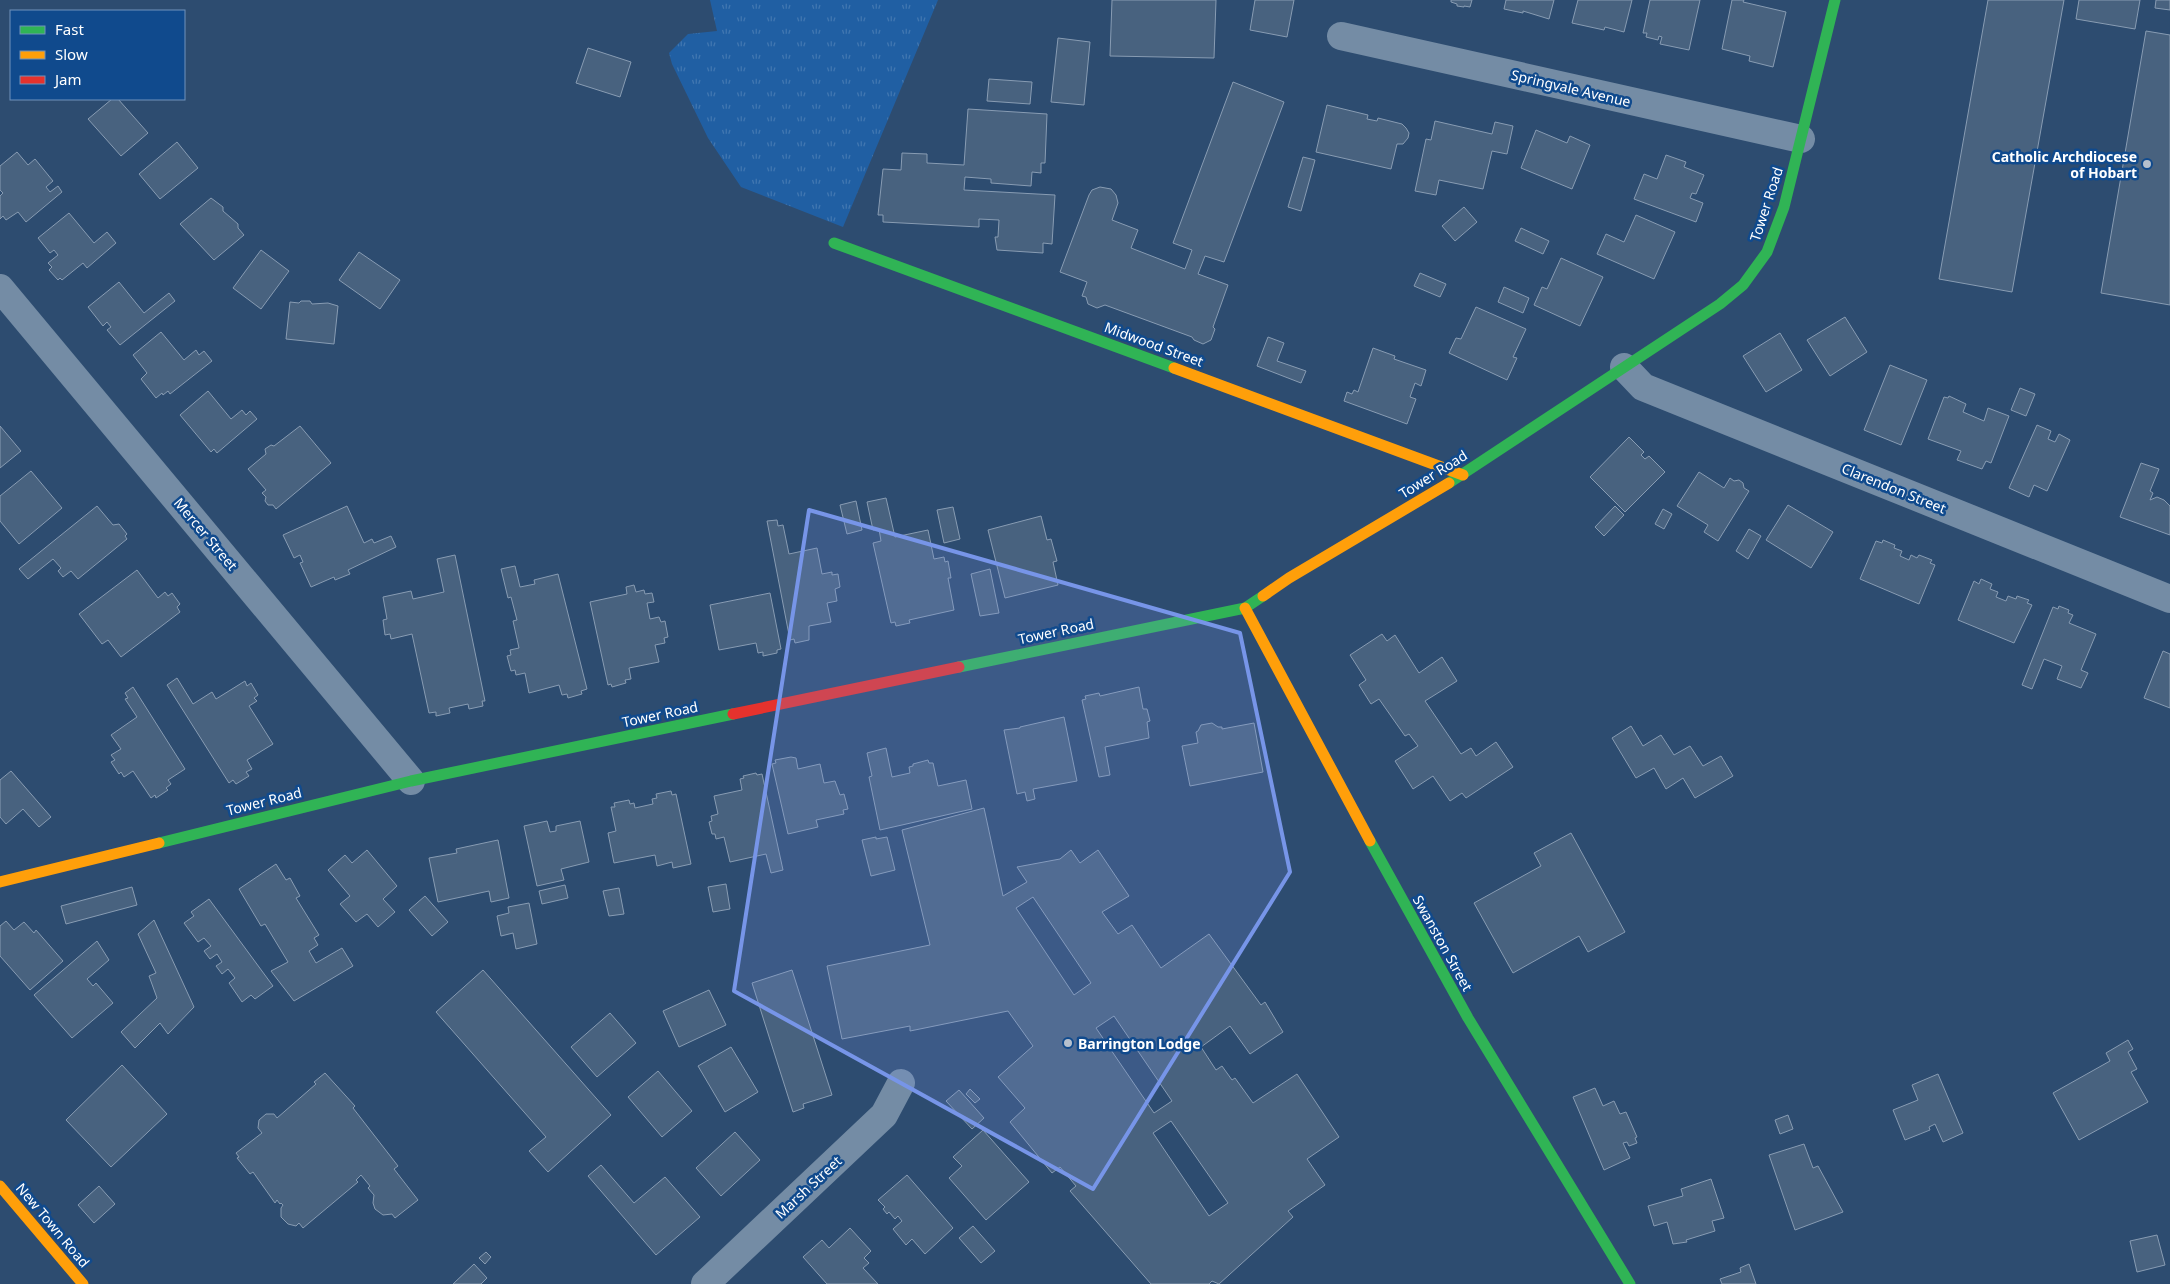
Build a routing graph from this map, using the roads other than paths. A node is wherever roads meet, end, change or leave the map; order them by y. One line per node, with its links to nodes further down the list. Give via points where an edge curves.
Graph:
1 (1835, 0): 3 (street, Tower Road)
2 (1341, 36): 3 (street, Springvale Avenue)
3 (1801, 139): 6 (street, Tower Road, via 1784,207 1767,252 1743,285 1720,304)
4 (834, 243): 7 (street, Midwood Street)
5 (0, 288): 10 (street, Mercer Street)
6 (1624, 367): 7 (street, Tower Road); 8 (street, Clarendon Street, via 1643,387)
7 (1463, 474): 9 (street, Tower Road, via 1289,578)
8 (2170, 599)
9 (1245, 608): 10 (street, Tower Road); 16 (street, Swanston Street, via 1468,1018)
10 (412, 780): 11 (street, Tower Road)
11 (0, 882)
12 (901, 1083): 15 (street, Marsh Street, via 884,1115)
13 (0, 1186): 14 (street, New Town Road)
14 (83, 1284)
15 (705, 1284)
16 (1630, 1284)

